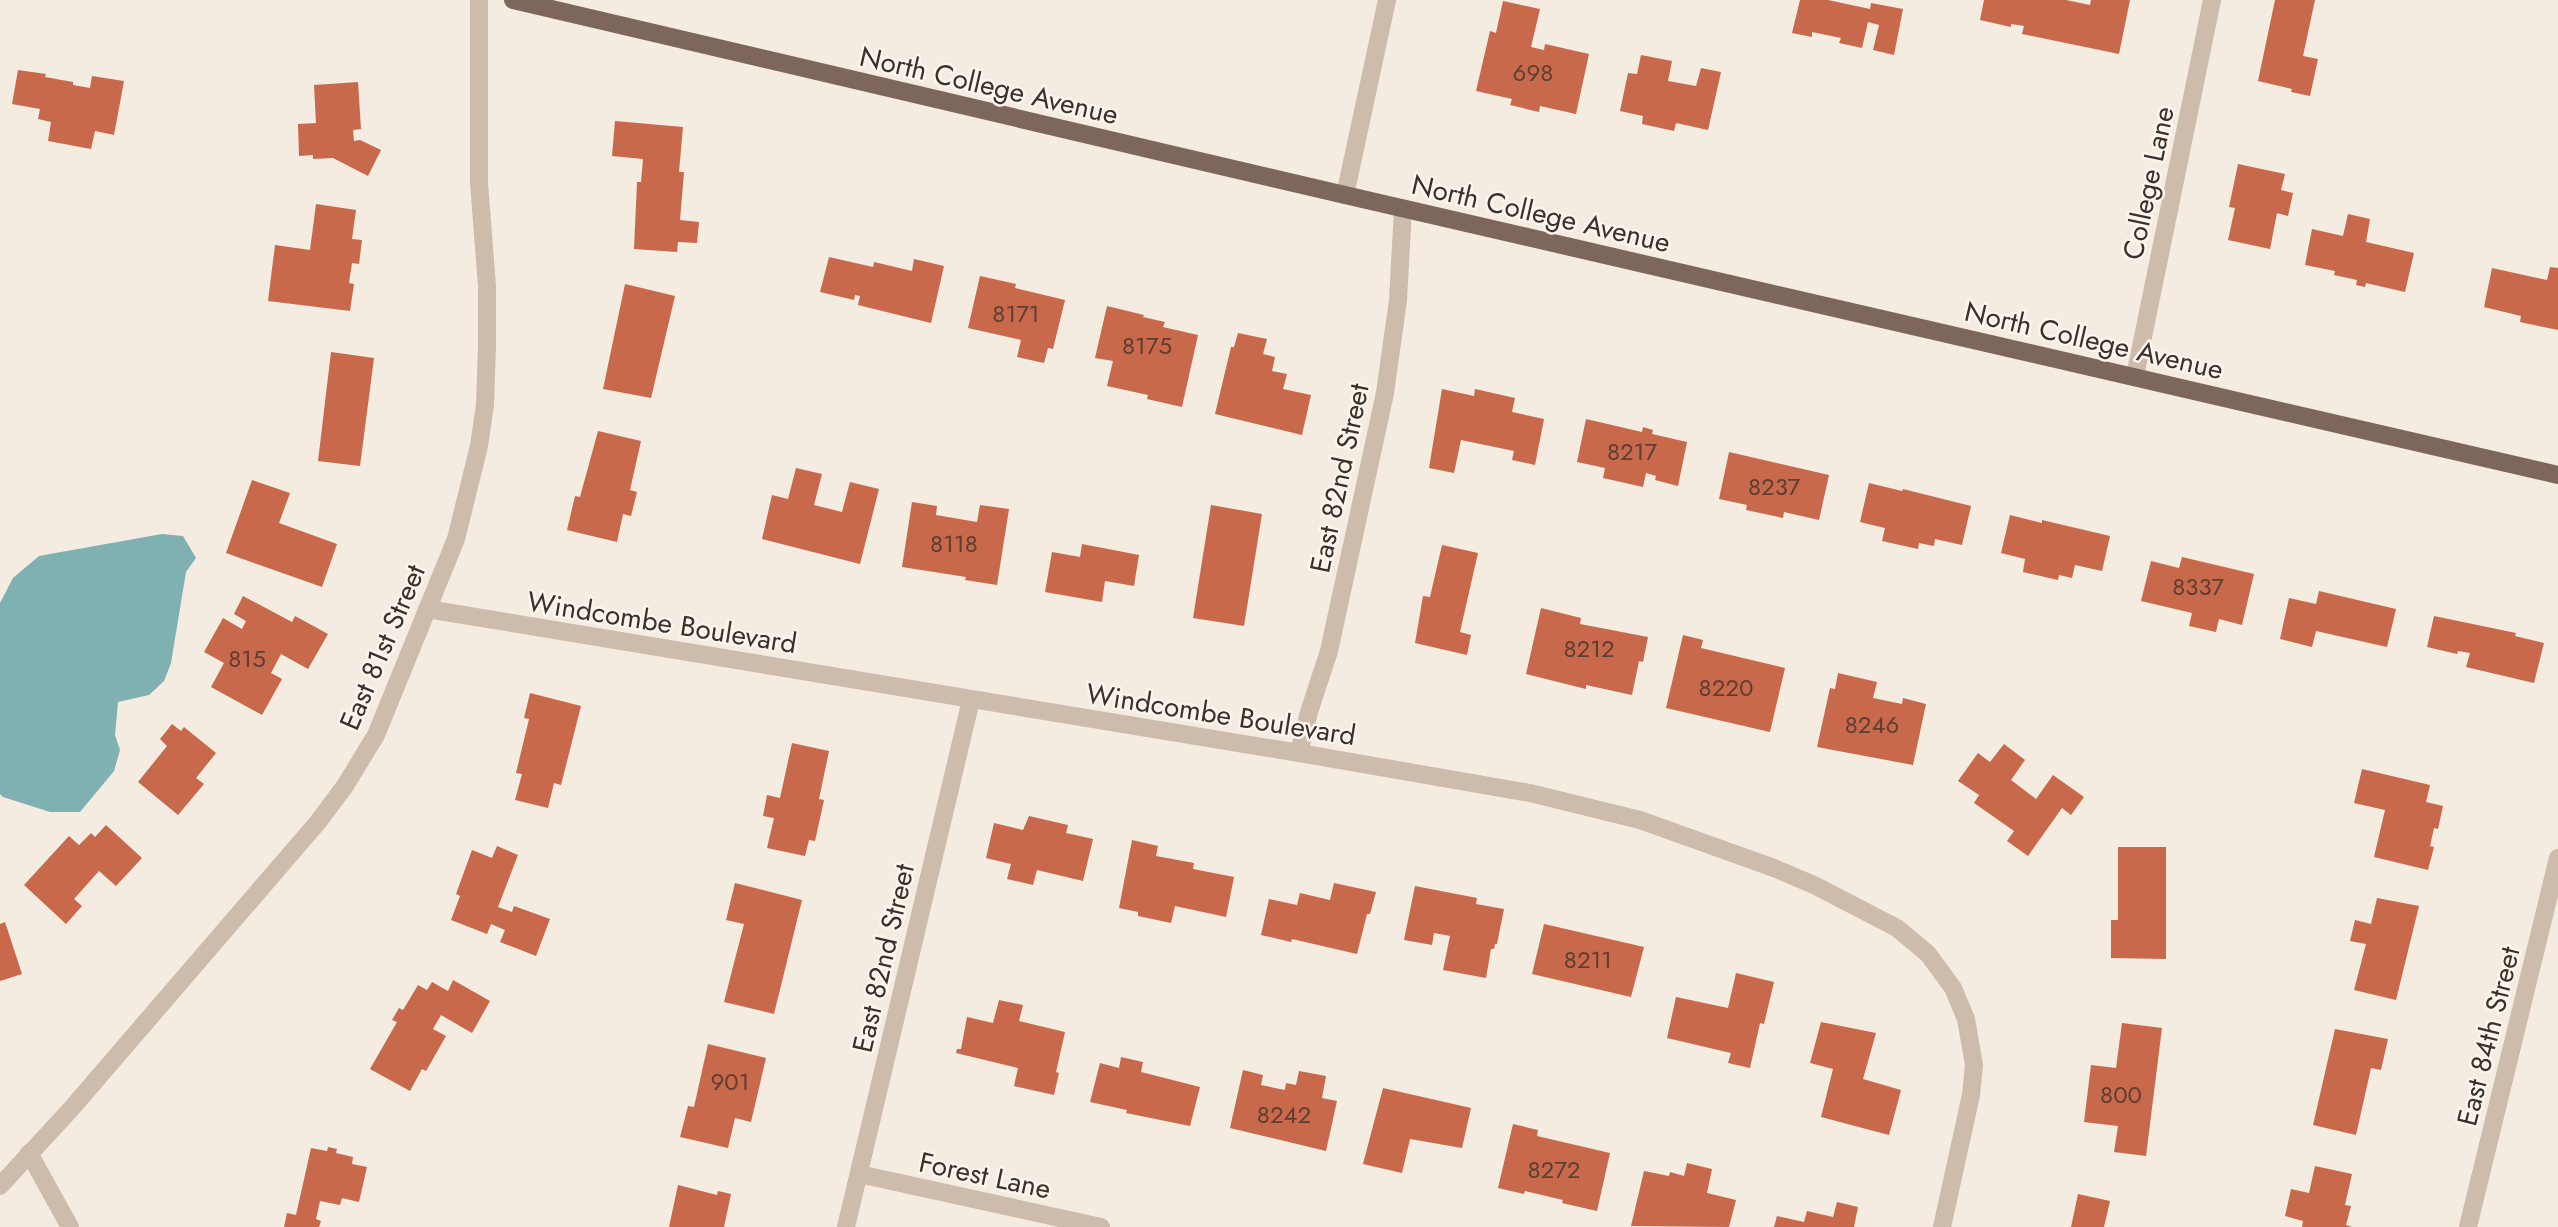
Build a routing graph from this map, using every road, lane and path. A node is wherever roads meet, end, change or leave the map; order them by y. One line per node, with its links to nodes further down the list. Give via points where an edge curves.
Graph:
1 (479, 0): 9 (street, East 81st Street, via 479,183 487,286 485,405 456,539)
2 (513, 0): 5 (main road, North College Avenue)
3 (1387, 0): 5 (street)
4 (2212, 0): 7 (street, College Lane)
5 (1345, 195): 6 (main road, North College Avenue)
6 (1403, 209): 7 (main road, North College Avenue); 11 (street, East 82nd Street, via 1398,300 1385,393 1329,651)
7 (2135, 376): 8 (main road, North College Avenue)
8 (2558, 475)
9 (427, 609): 10 (street, Windcombe Boulevard); 13 (street, East 81st Street, via 376,735 327,810)
10 (971, 700): 11 (street, Windcombe Boulevard); 14 (street, East 82nd Street)
11 (1299, 753): 19 (street, Windcombe Boulevard, via 1559,799 1640,820 1814,885 1897,928 1928,954 1950,982 1970,1033 1971,1095)
12 (2558, 858): 20 (street, East 84th Street)
13 (29, 1153): 15 (street, East 81st Street); 16 (street)
14 (859, 1174): 17 (street, East 82nd Street); 18 (street, Forest Lane)
15 (0, 1186)
16 (70, 1227)
17 (846, 1227)
18 (1101, 1227)
19 (1942, 1227)
20 (2468, 1227)

